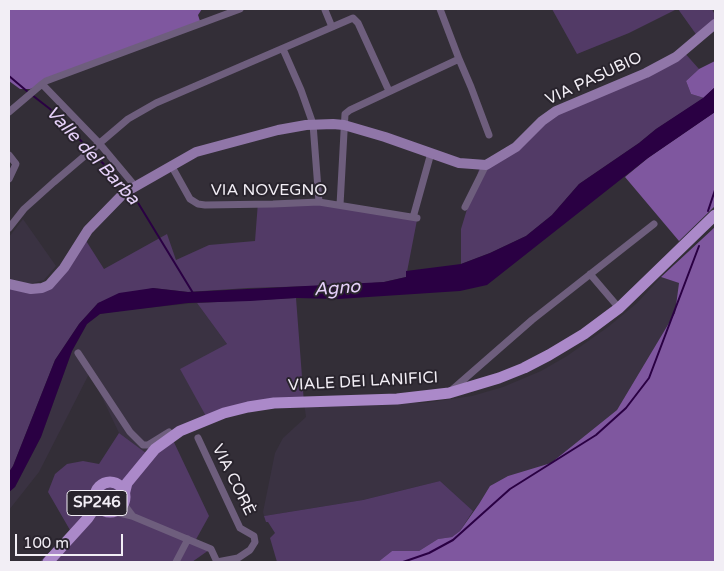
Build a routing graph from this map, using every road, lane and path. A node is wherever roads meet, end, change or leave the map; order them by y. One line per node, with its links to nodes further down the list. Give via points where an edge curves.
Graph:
1 (240, 9): 8 (street)
2 (440, 9): 7 (street)
3 (325, 10): 5 (street)
4 (715, 24): 18 (main road, VIA PASUBIO, via 676,57 556,111 516,147)
5 (332, 27): 6 (street); 9 (street, via 353,18 358,23)
6 (282, 49): 11 (street); 14 (street, via 156,103 128,118)
7 (459, 59): 9 (street); 13 (street)
8 (42, 84): 10 (street); 14 (street)
9 (389, 91): 12 (street, via 350,110 345,114)
10 (9, 112)
11 (313, 124): 12 (main road); 17 (main road, via 214,146); 21 (street)
12 (344, 125): 15 (main road); 22 (street)
13 (489, 135)
14 (97, 145): 20 (street); 26 (street, via 24,209)
15 (431, 153): 18 (main road, via 459,163); 22 (street, VIA NOVEGNO, via 415,216)
16 (9, 155): 19 (street, via 16,164)
17 (171, 165): 20 (main road); 21 (street, VIA NOVEGNO, via 190,199 198,204)
18 (486, 165): 23 (street)
19 (9, 179)
20 (130, 189): 28 (main road, via 88,230 49,285 31,289)
21 (319, 202): 22 (street, VIA NOVEGNO)
22 (340, 205)
23 (465, 207)
24 (715, 215): 29 (main road, VIALE DEI LANIFICI)
25 (654, 224): 27 (street)
26 (9, 228)
27 (590, 274): 29 (street); 31 (street)
28 (9, 284)
29 (619, 308): 31 (main road, VIALE DEI LANIFICI, via 584,334 524,368)
30 (78, 353): 32 (street, via 130,432 144,446 168,432)
31 (449, 393): 32 (main road, VIALE DEI LANIFICI, via 248,407 211,418)
32 (171, 437): 34 (main road, VIALE DEI LANIFICI)
33 (198, 438): 44 (street, VIA CORÈ, via 240,528 254,536 255,542 238,558)
34 (147, 458): 35 (main road, VIALE DEI LANIFICI, via 120,480); 36 (main road, VIALE DEI LANIFICI, via 127,483)
35 (112, 482): 36 (main road, SP246, via 121,487); 37 (main road, VIALE DEI LANIFICI / SP246, via 100,486)
36 (124, 497): 38 (main road, VIALE DEI LANIFICI / SP246, via 122,506); 39 (street)
37 (96, 501): 38 (main road, SP246); 40 (main road, VIALE DEI LANIFICI / SP246)
38 (108, 511): 39 (street); 40 (main road, VIALE DEI LANIFICI / SP246, via 99,514)
39 (132, 516): 41 (street)
40 (77, 532): 42 (main road, VIALE DEI LANIFICI / SP246)
41 (188, 539): 43 (street); 44 (street, via 212,549)
42 (48, 562)
43 (176, 562)
44 (217, 562)

